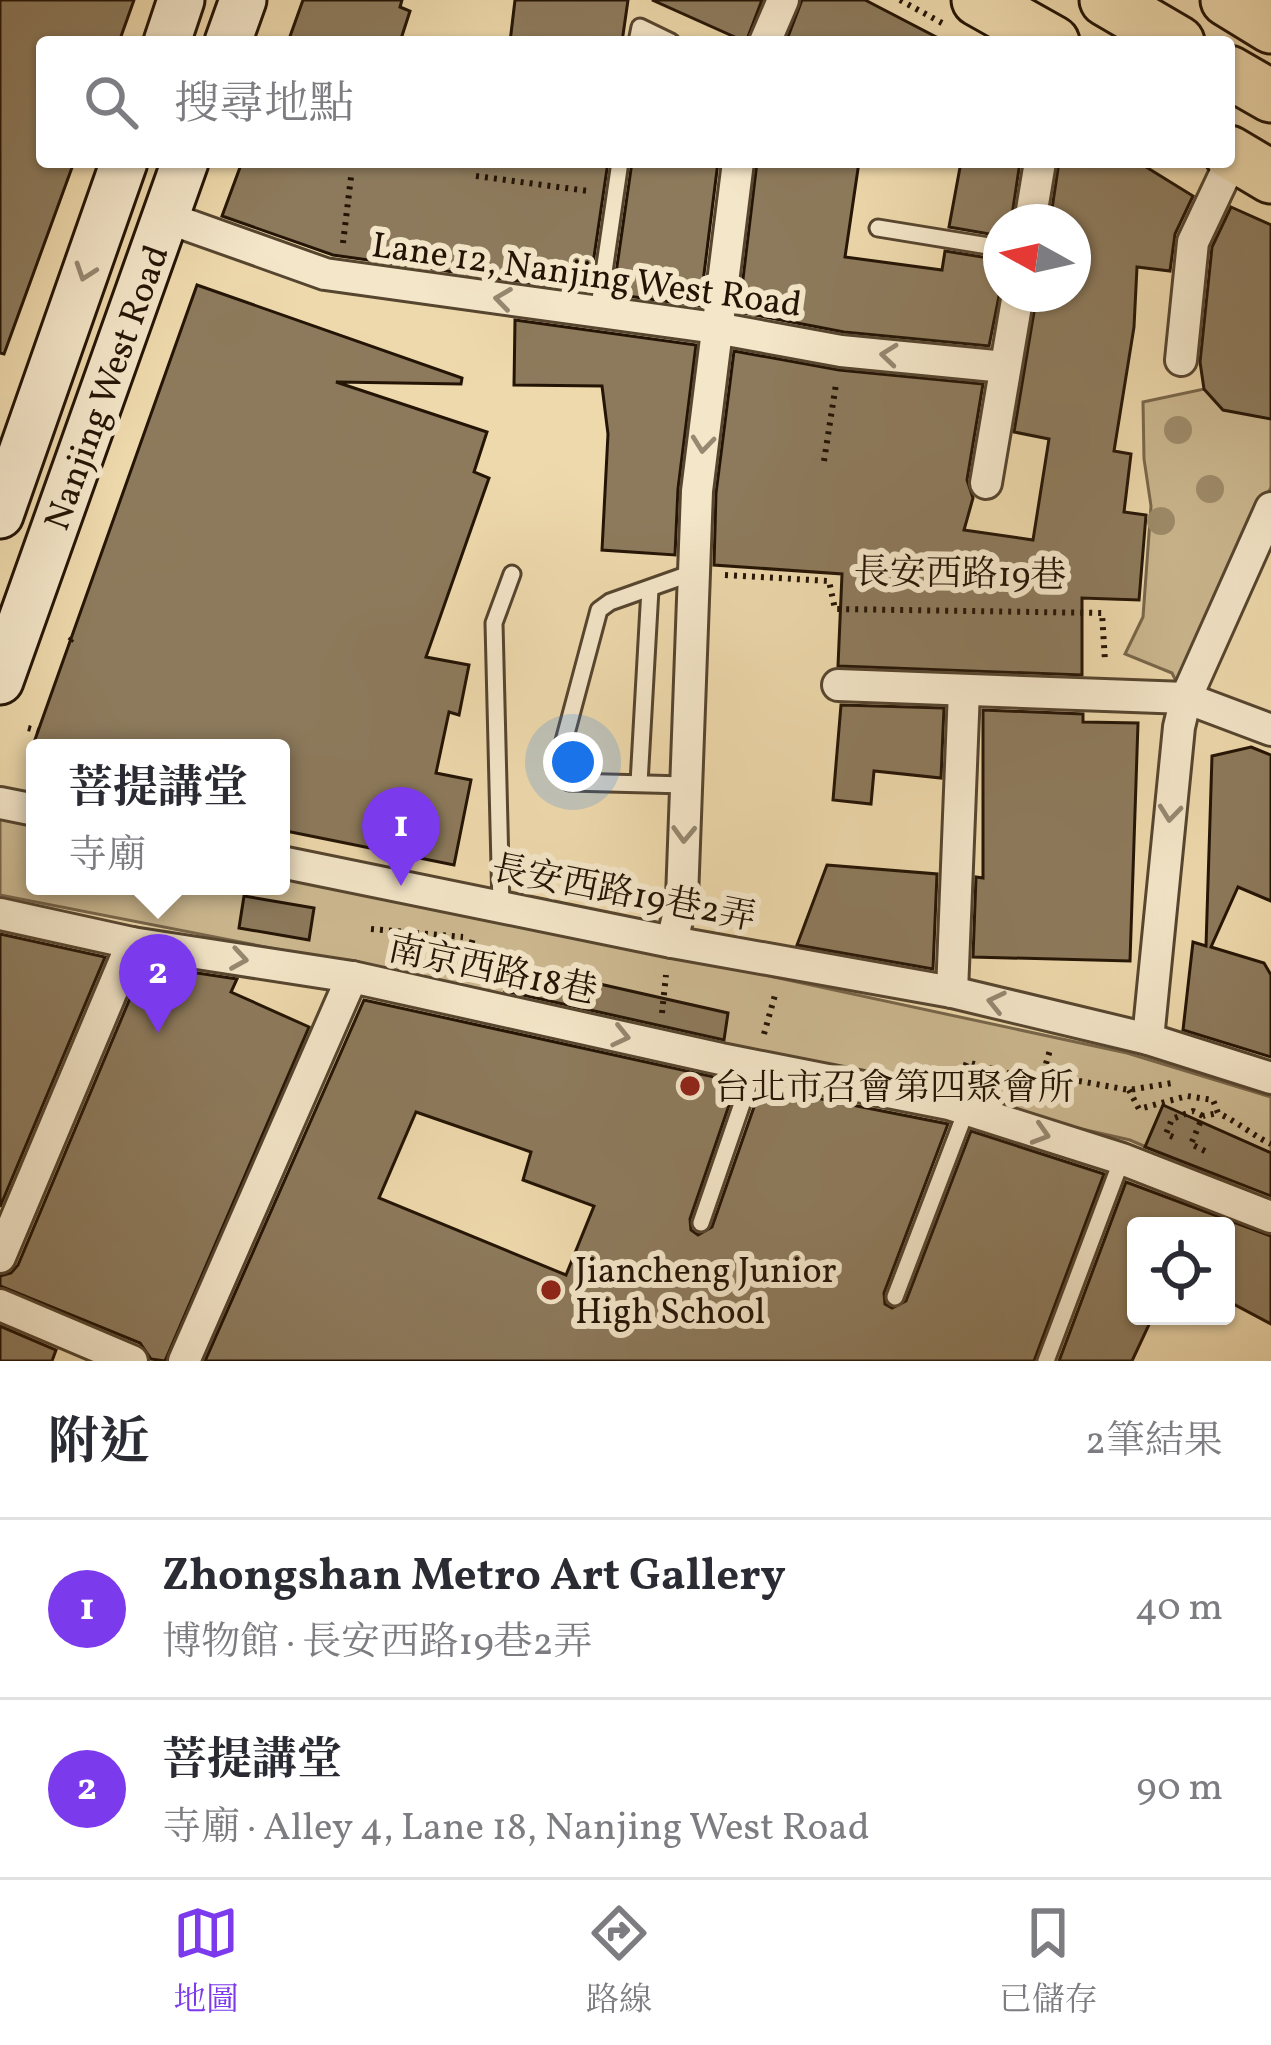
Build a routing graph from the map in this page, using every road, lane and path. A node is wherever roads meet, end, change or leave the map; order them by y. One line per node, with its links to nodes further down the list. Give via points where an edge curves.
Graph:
1 (182, 0): 8 (main road)
2 (243, 0): 9 (main road)
3 (783, 0): 10 (street)
4 (978, 0): 11 (main road)
5 (1106, 0): 12 (main road)
6 (1227, 0): 7 (main road)
7 (1271, 27)
8 (168, 36)
9 (230, 36)
10 (768, 36)
11 (1042, 36)
12 (1168, 36)
13 (1235, 75): 14 (main road)
14 (1271, 96)
15 (1245, 161): 33 (street, via 1193,242)
16 (122, 168): 38 (main road, Nanjing West Road, one-way to 38)
17 (183, 168): 25 (main road, Nanjing West Road)
18 (619, 168): 23 (lane)
19 (737, 168): 31 (street)
20 (1039, 168): 24 (street)
21 (476, 176): 23 (path)
22 (351, 177): 28 (path)
23 (615, 195): 30 (lane)
24 (1033, 204)
25 (166, 217): 28 (street, Lane 12, Nanjing West Road); 44 (main road, Nanjing West Road)
26 (878, 228): 27 (lane)
27 (983, 245)
28 (339, 276): 30 (street, Lane 12, Nanjing West Road, one-way to 28)
29 (1015, 312): 34 (street)
30 (598, 313): 31 (street, Lane 12, Nanjing West Road)
31 (716, 328): 32 (street, Lane 12, Nanjing West Road); 39 (street, one-way to 39)
32 (841, 351): 34 (street, Lane 12, Nanjing West Road, one-way to 32); 35 (path)
33 (1181, 360)
34 (1005, 367): 36 (street)
35 (824, 461)
36 (986, 483)
37 (1271, 508): 48 (street)
38 (0, 515)
39 (692, 573): 41 (lane); 47 (path, 長安西路19巷, via 829,581 835,609 1102,613); 53 (street)
40 (512, 574): 55 (lane, via 494,623)
41 (650, 589): 52 (lane); 52 (lane, via 599,610 560,756 568,782)
42 (60, 638): 43 (path)
43 (72, 640)
44 (0, 681)
45 (838, 685): 46 (street)
46 (964, 691): 47 (street); 62 (street)
47 (1107, 694): 48 (street)
48 (1186, 698): 50 (street); 64 (street, one-way to 64)
49 (28, 728): 51 (path)
50 (1271, 730)
51 (39, 731)
52 (639, 783): 53 (lane)
53 (686, 785): 57 (street, one-way to 57, via 682,898)
54 (290, 864): 55 (street, 長安西路19巷2弄)
55 (501, 907): 57 (street, 長安西路19巷2弄)
56 (0, 914): 58 (street, 南京西路18巷)
57 (672, 942): 59 (street, 長安西路19巷2弄)
58 (132, 943): 60 (street, 南京西路18巷, one-way to 60); 85 (street)
59 (784, 962): 62 (street, 長安西路19巷2弄); 66 (path)
60 (352, 976): 66 (street, 南京西路18巷, one-way to 66); 90 (street)
61 (664, 988): 63 (path, via 659,1013)
62 (952, 992): 64 (street, 長安西路19巷2弄, one-way to 62)
63 (682, 1017)
64 (1148, 1039): 68 (street, 長安西路19巷2弄)
65 (1050, 1050): 70 (path)
66 (755, 1066): 75 (street, 南京西路18巷); 84 (lane)
67 (1190, 1078): 71 (path)
68 (1271, 1078)
69 (1031, 1079): 70 (path)
70 (1041, 1082): 71 (path, via 1054,1086 1057,1077)
71 (1129, 1090): 74 (path)
72 (1046, 1091): 73 (path)
73 (1060, 1095)
74 (1139, 1109): 76 (path, via 1187,1096 1213,1100); 78 (path)
75 (966, 1111): 82 (street, 南京西路18巷, one-way to 82); 86 (lane)
76 (1218, 1113): 77 (path); 80 (path)
77 (1203, 1116): 79 (path, via 1172,1119 1166,1134); 81 (path, via 1191,1144)
78 (1135, 1121)
79 (1173, 1136)
80 (1271, 1144)
81 (1205, 1151)
82 (1122, 1159): 83 (street, 南京西路18巷); 91 (lane)
83 (1271, 1217)
84 (700, 1223)
85 (0, 1257)
86 (896, 1297)
87 (0, 1305): 88 (street)
88 (78, 1351): 89 (street)
89 (132, 1361)
90 (184, 1361)
91 (1046, 1361)

